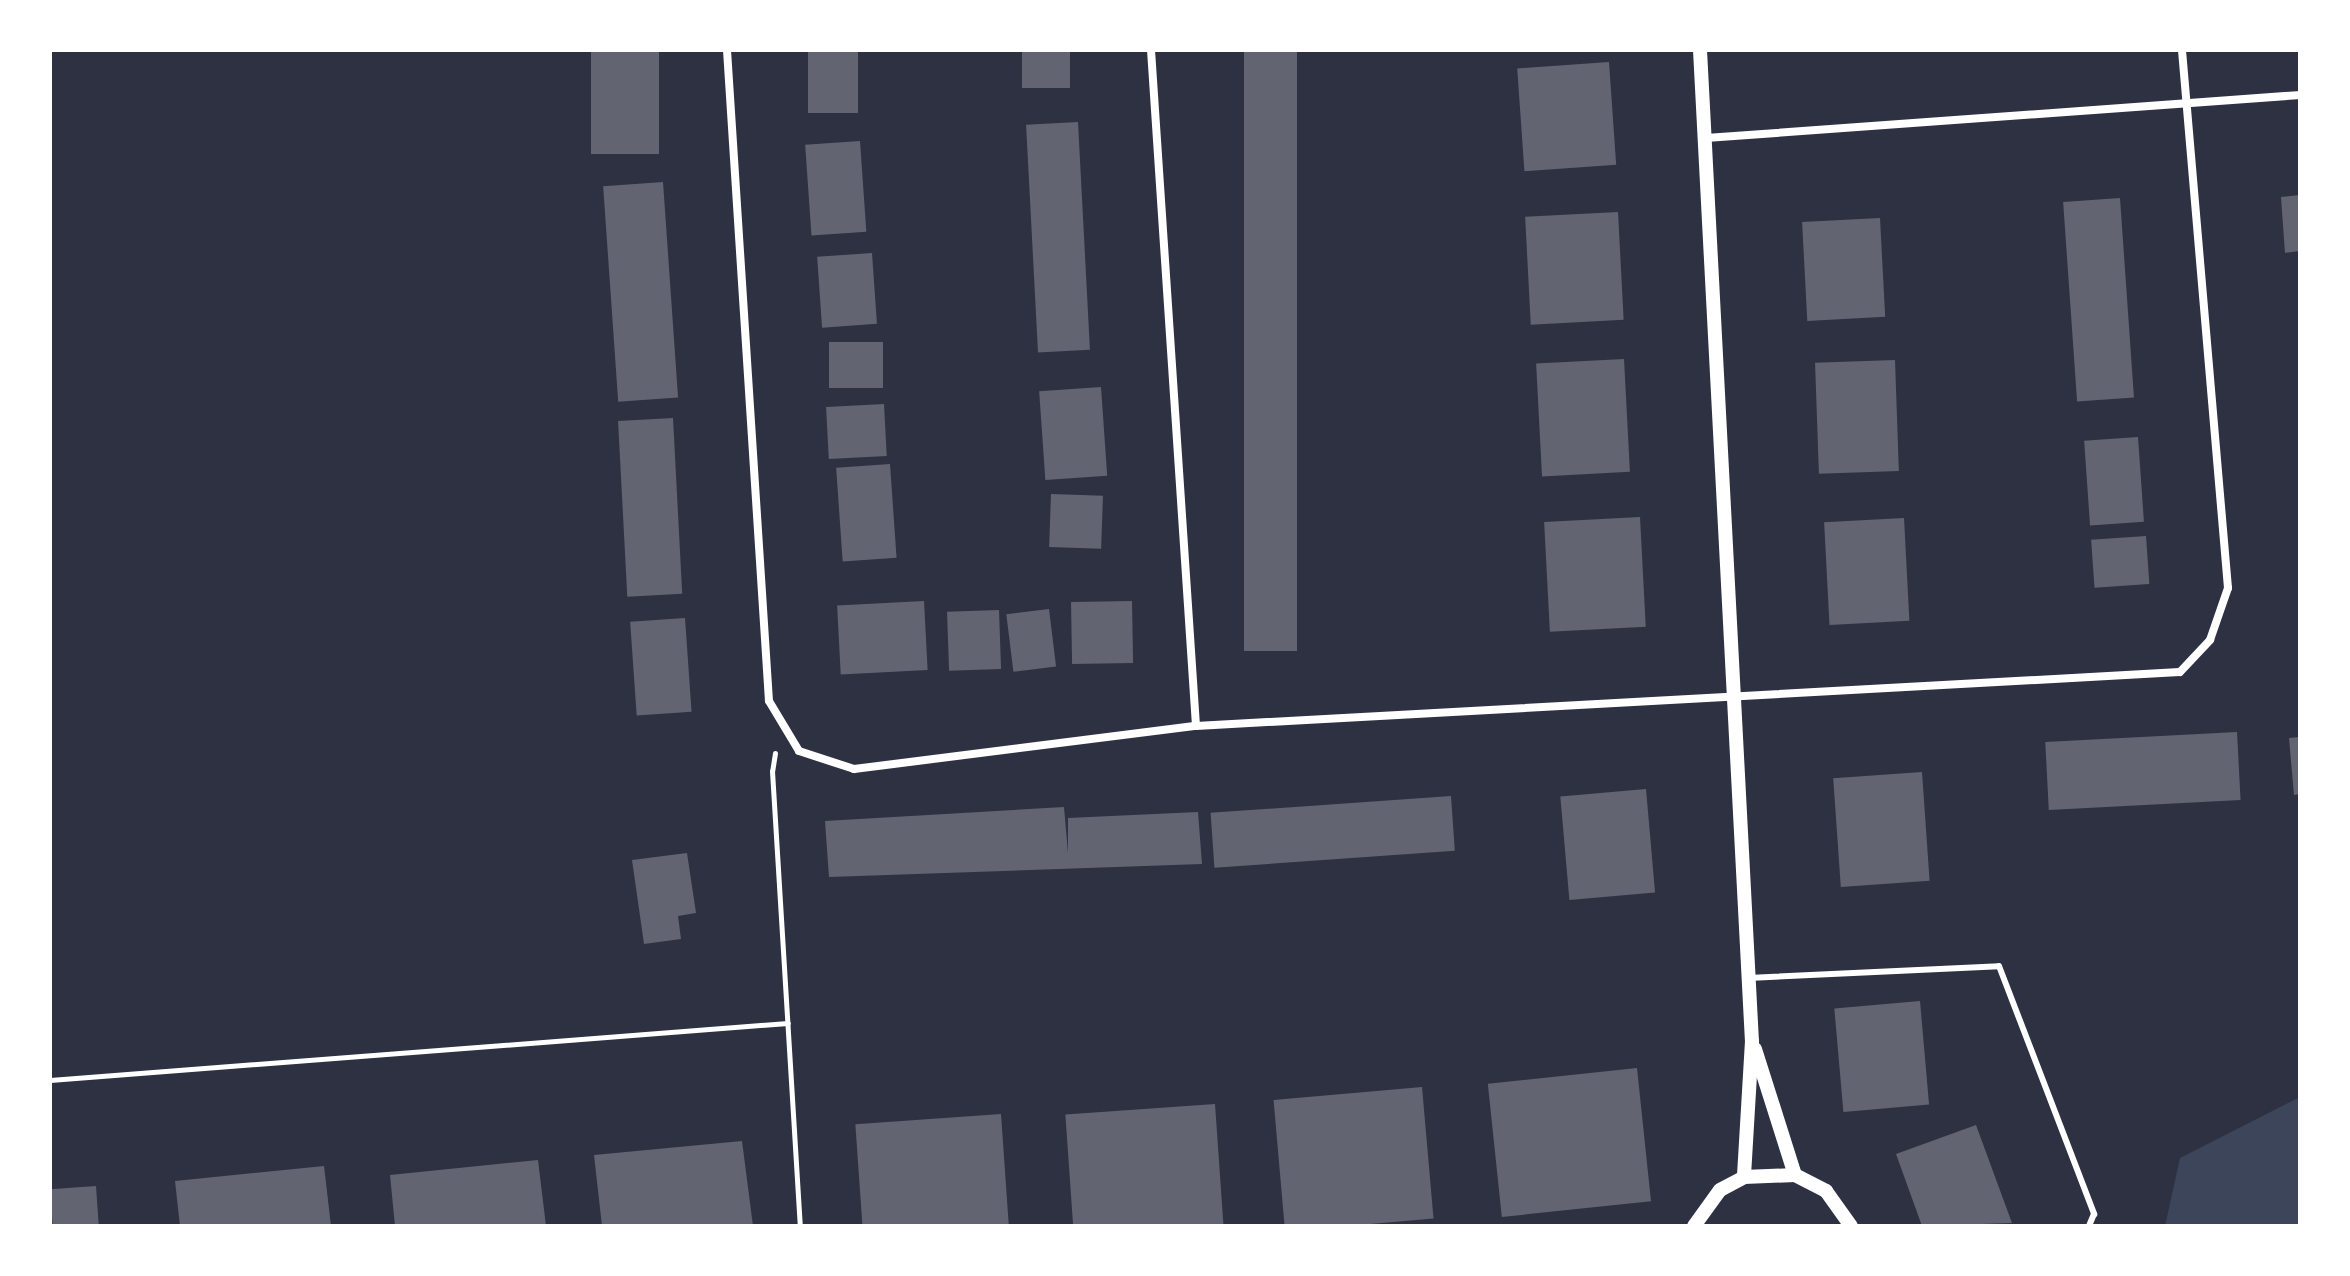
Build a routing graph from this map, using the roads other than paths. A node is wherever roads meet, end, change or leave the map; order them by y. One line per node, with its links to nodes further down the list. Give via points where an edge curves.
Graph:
1 (729, 50): 9 (street, via 769,701 799,751 854,769)
2 (1151, 50): 9 (street)
3 (1700, 50): 7 (street)
4 (2182, 50): 6 (street)
5 (2300, 95): 6 (street)
6 (2185, 103): 7 (street); 8 (street, via 2228,588 2210,640 2180,672)
7 (1706, 138): 8 (street)
8 (1736, 699): 9 (street); 10 (street)
9 (1196, 726)
10 (1748, 978): 11 (street); 16 (lane, via 1999,966 2094,1214)
11 (1752, 1041): 12 (street); 13 (street)
12 (1795, 1175): 13 (street); 15 (street, via 1826,1191)
13 (1744, 1177): 14 (street, via 1720,1190)
14 (1694, 1226)
15 (1851, 1226)
16 (2089, 1226)

